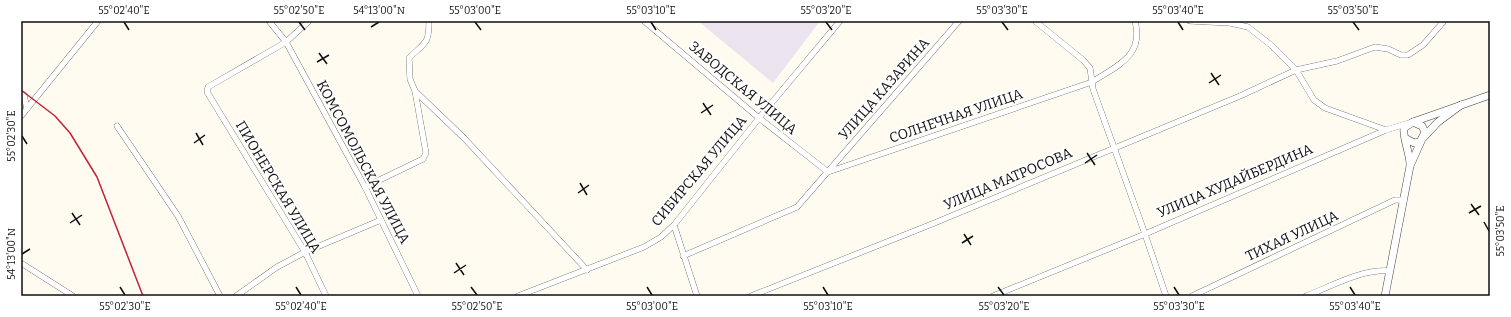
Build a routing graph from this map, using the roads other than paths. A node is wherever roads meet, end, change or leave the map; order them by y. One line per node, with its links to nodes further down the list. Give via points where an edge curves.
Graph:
1 (98, 21): 19 (street)
2 (269, 21): 12 (street, КОМСОМОЛЬСКАЯ УЛИЦА)
3 (309, 21): 12 (street)
4 (429, 21): 15 (street, via 427,41 409,58 410,79)
5 (644, 21): 21 (street, ЗАВОДСКАЯ УЛИЦА)
6 (840, 21): 21 (street, СИБИРСКАЯ УЛИЦА)
7 (959, 21): 30 (street, УЛИЦА КАЗАРИНА)
8 (1035, 21): 14 (street, via 1083,60 1090,68)
9 (1135, 21): 14 (street, СОЛНЕЧНАЯ УЛИЦА, via 1138,39 1134,50 1120,64)
10 (1190, 21): 13 (street, via 1230,23 1248,27)
11 (1444, 21): 13 (street, УЛИЦА МАТРОСОВА, via 1423,44 1408,55 1401,55 1388,48 1375,47 1337,61)
12 (286, 42): 31 (street, КОМСОМОЛЬСКАЯ УЛИЦА); 36 (street, ПИОНЕРСКАЯ УЛИЦА, via 208,87 207,92)
13 (1296, 70): 25 (street, via 1314,100 1325,108); 28 (street, УЛИЦА МАТРОСОВА)
14 (1092, 82): 28 (street); 30 (street, СОЛНЕЧНАЯ УЛИЦА)
15 (415, 91): 31 (street, via 426,153 423,159); 39 (street, via 464,138)
16 (21, 93): 19 (street, via 24,95)
17 (1490, 95): 18 (street, УЛИЦА ХУДАЙБЕРДИНА)
18 (1461, 105): 22 (street, УЛИЦА ХУДАЙБЕРДИНА); 27 (street, via 1438,122)
19 (27, 109): 20 (street)
20 (21, 116)
21 (759, 118): 30 (street, ЗАВОДСКАЯ УЛИЦА); 34 (street, СИБИРСКАЯ УЛИЦА)
22 (1410, 123): 24 (street, УЛИЦА ХУДАЙБЕРДИНА); 26 (street, via 1403,131); 27 (street, via 1416,122 1422,126 1425,132)
23 (117, 126): 42 (street, via 178,216)
24 (1395, 127): 25 (street, УЛИЦА ХУДАЙБЕРДИНА); 26 (street)
25 (1386, 130): 35 (street, УЛИЦА ХУДАЙБЕРДИНА)
26 (1405, 138): 27 (street, via 1414,143); 29 (street, via 1410,152)
27 (1422, 139): 29 (street)
28 (1114, 148): 35 (street); 48 (street, УЛИЦА МАТРОСОВА)
29 (1410, 166): 32 (street)
30 (828, 172): 37 (street, УЛИЦА КАЗАРИНА, via 797,207)
31 (365, 187): 33 (street, КОМСОМОЛЬСКАЯ УЛИЦА)
32 (1404, 200): 40 (street); 51 (street, ТИХАЯ УЛИЦА, via 1396,200)
33 (381, 220): 36 (street); 45 (street, КОМСОМОЛЬСКАЯ УЛИЦА)
34 (674, 225): 37 (street); 39 (street, СИБИРСКАЯ УЛИЦА, via 644,247)
35 (1145, 234): 49 (street, УЛИЦА ХУДАЙБЕРДИНА); 50 (street)
36 (305, 252): 43 (street, via 277,267); 44 (street, ПИОНЕРСКАЯ УЛИЦА)
37 (684, 256): 47 (street)
38 (21, 262): 41 (street)
39 (587, 270): 46 (street, СИБИРСКАЯ УЛИЦА)
40 (1389, 271): 52 (street, via 1364,273); 53 (street)
41 (73, 296)
42 (220, 296)
43 (236, 296)
44 (326, 296)
45 (418, 296)
46 (518, 296)
47 (696, 296)
48 (751, 296)
49 (993, 296)
50 (1166, 296)
51 (1192, 296)
52 (1306, 296)
53 (1385, 296)

